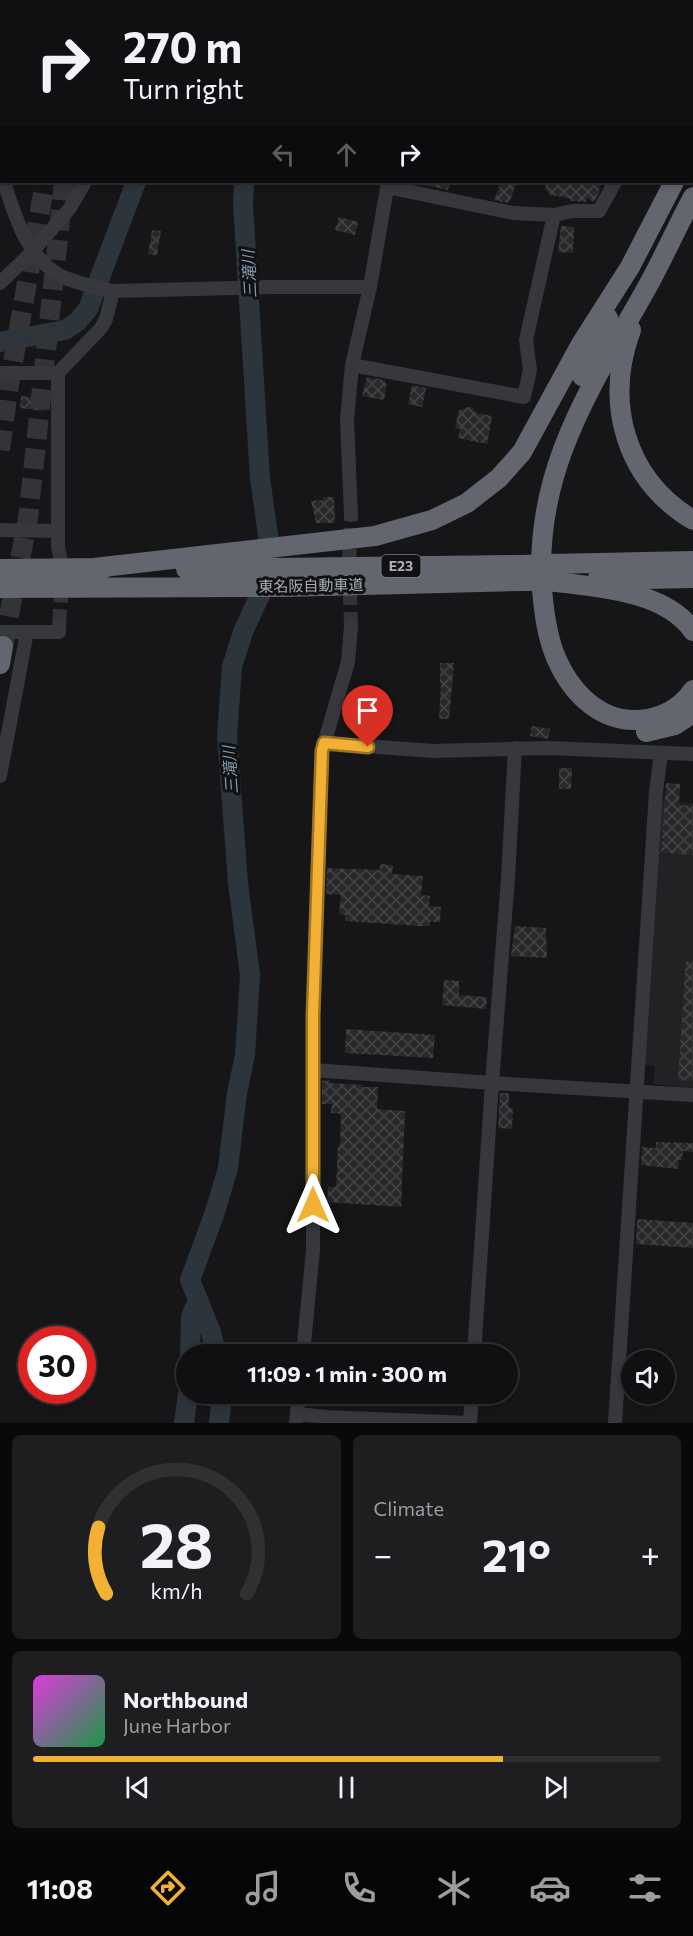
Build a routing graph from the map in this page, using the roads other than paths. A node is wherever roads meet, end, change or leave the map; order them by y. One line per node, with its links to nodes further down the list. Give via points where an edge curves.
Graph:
1 (4, 183): 8 (street)
2 (84, 183): 8 (street, via 70,208)
3 (614, 183): 7 (street, via 599,211)
4 (673, 183): 9 (highway)
5 (388, 184): 7 (street, via 513,213); 12 (street)
6 (693, 197): 10 (highway)
7 (554, 215): 14 (street, via 526,340 530,370 524,397)
8 (33, 251): 11 (street); 13 (street, via 60,276)
9 (630, 267): 24 (highway, via 581,344 522,452 485,490 450,512 403,529 284,547); 34 (highway, via 540,476 529,546 531,607 539,646 552,678 560,693 584,717 614,730 645,733 675,724)
10 (651, 280): 18 (highway, via 625,348 619,382 621,417 631,451 650,482); 33 (highway, via 585,398 561,451 542,532 543,596 548,634 562,670 592,706 618,718 646,719 674,710)
11 (0, 283)
12 (370, 287): 13 (street); 14 (street)
13 (108, 290): 16 (street, via 106,319)
14 (352, 365): 17 (street, via 347,420)
15 (0, 373): 16 (street)
16 (58, 373): 20 (street)
17 (351, 515)
18 (693, 520)
19 (0, 530): 20 (street)
20 (58, 531): 21 (street)
21 (58, 547)
22 (693, 561): 25 (highway, 東名阪自動車道)
23 (0, 568): 24 (highway, 東名阪自動車道)
24 (187, 571): 25 (highway, 東名阪自動車道 / E23, bridge, via 284,577); 27 (highway, 東名阪自動車道)
25 (550, 572): 26 (highway, 東名阪自動車道); 30 (highway, via 659,603 678,614)
26 (693, 578)
27 (0, 588)
28 (59, 626): 31 (street, via 58,632)
29 (351, 626): 35 (street, via 348,662)
30 (693, 631)
31 (27, 632): 32 (street); 39 (street)
32 (1, 647)
33 (693, 690)
34 (693, 713)
35 (324, 743): 36 (street, via 433,751); 40 (street)
36 (515, 748): 37 (street); 41 (street)
37 (661, 753): 38 (street); 42 (street)
38 (693, 754)
39 (0, 776)
40 (313, 1070): 41 (street); 44 (street, via 313,1250)
41 (492, 1083): 42 (street); 45 (street)
42 (636, 1091): 43 (street); 49 (street)
43 (693, 1095)
44 (304, 1344)
45 (475, 1344)
46 (471, 1404): 48 (street)
47 (296, 1418): 48 (street)
48 (470, 1423)
49 (615, 1423)

